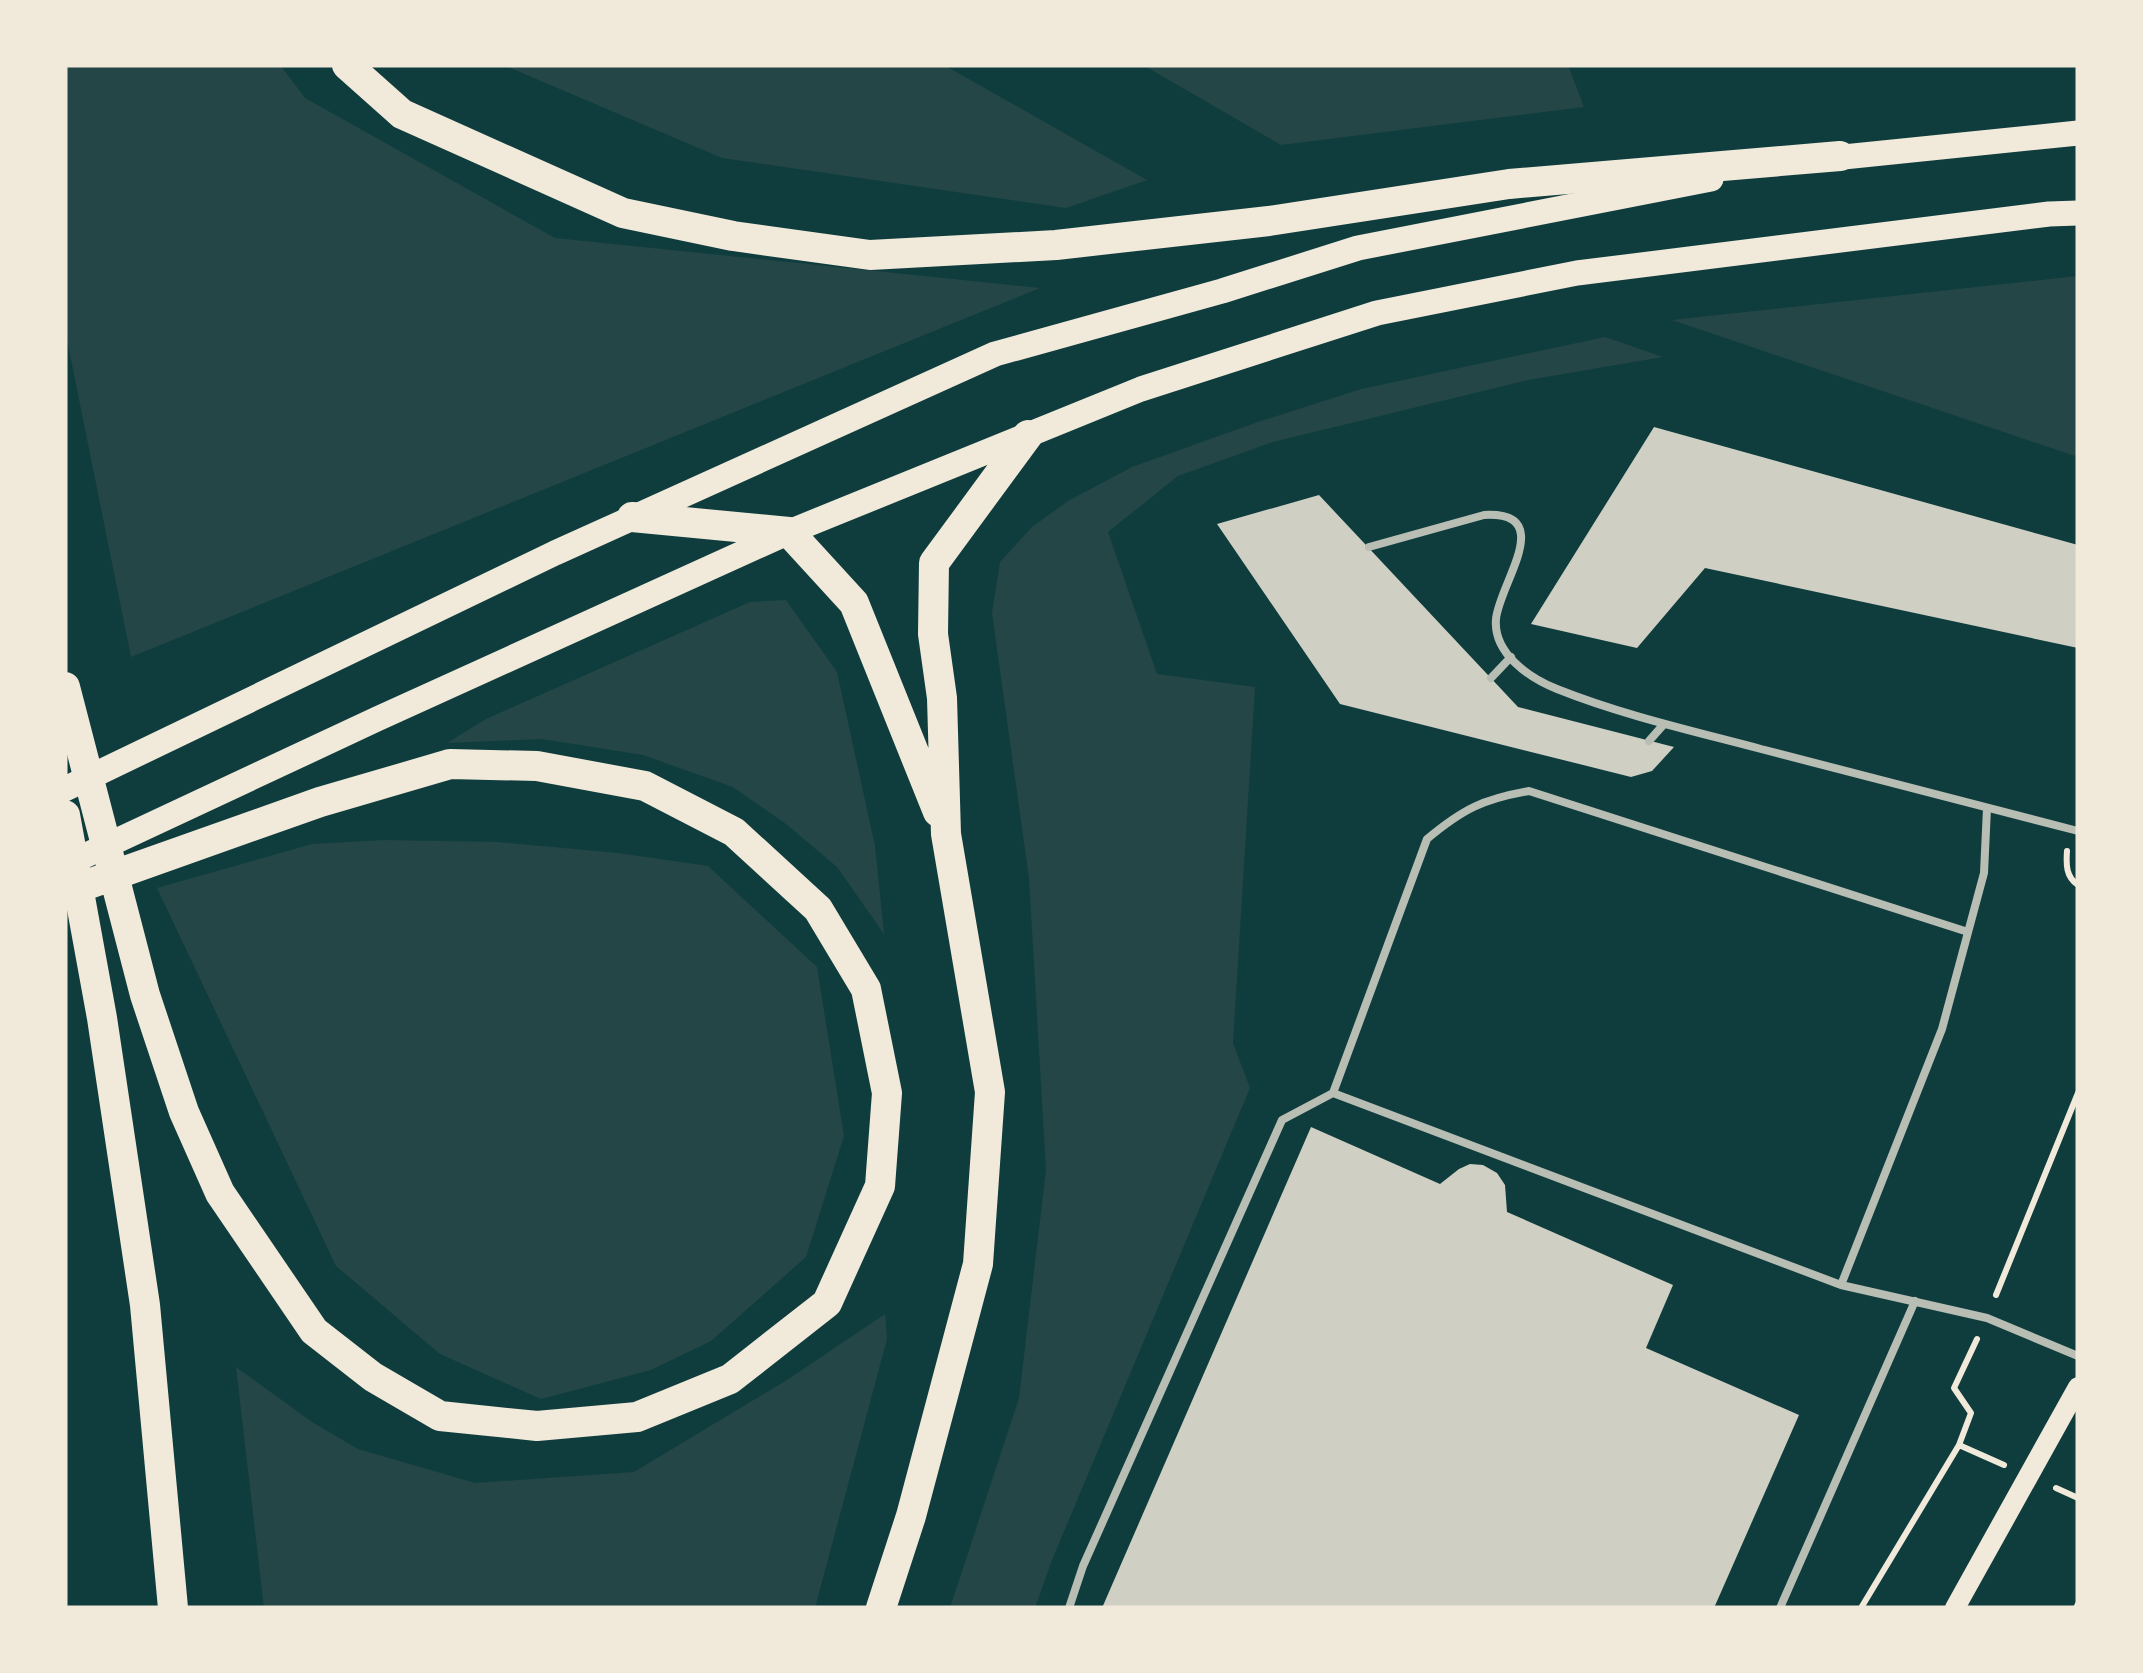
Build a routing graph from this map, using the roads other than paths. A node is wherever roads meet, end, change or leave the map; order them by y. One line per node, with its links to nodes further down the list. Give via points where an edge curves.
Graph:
1 (347, 65): 3 (highway, via 402,114 623,213 870,255 1056,245 1508,184)
2 (2078, 133): 3 (main road)
3 (1840, 156): 6 (main road, via 1358,248 995,354)
4 (2078, 213): 5 (main road, via 1577,273 1377,313 1141,389)
5 (1028, 435): 7 (main road); 18 (highway, via 934,563)
6 (632, 517): 7 (highway); 14 (main road)
7 (789, 532): 18 (highway, via 854,603); 19 (main road)
8 (1368, 547): 9 (lane, via 1484,515 1514,520 1522,542 1496,620 1499,642)
9 (1511, 657): 10 (lane); 12 (lane, via 1525,673 1555,688)
10 (1491, 678)
11 (65, 687): 20 (highway, via 146,995 184,1112 220,1194 314,1330 373,1377 440,1416 537,1426 637,1417 730,1379 827,1303 880,1186 887,1092 866,988 818,909 734,832 644,786 537,766 450,764 320,802)
12 (1664, 724): 13 (lane); 15 (lane)
13 (1649, 740)
14 (65, 789)
15 (1987, 808): 17 (lane); 21 (lane, via 1984,873)
16 (65, 816): 27 (highway, via 145,1304)
17 (2078, 831)
18 (946, 834): 28 (highway, via 990,1092 978,1264)
19 (65, 864)
20 (65, 892)
21 (1968, 932): 22 (lane, via 1530,792 1496,797 1454,816 1427,839); 23 (lane, via 1942,1029)
22 (1333, 1094): 23 (lane); 29 (lane, via 1282,1120)
23 (1841, 1285): 24 (lane)
24 (1915, 1302): 25 (lane, via 1988,1318); 30 (lane)
25 (2078, 1356)
26 (2078, 1387): 31 (main road)
27 (172, 1608)
28 (881, 1608)
29 (1068, 1608)
30 (1780, 1608)
31 (1955, 1608)

